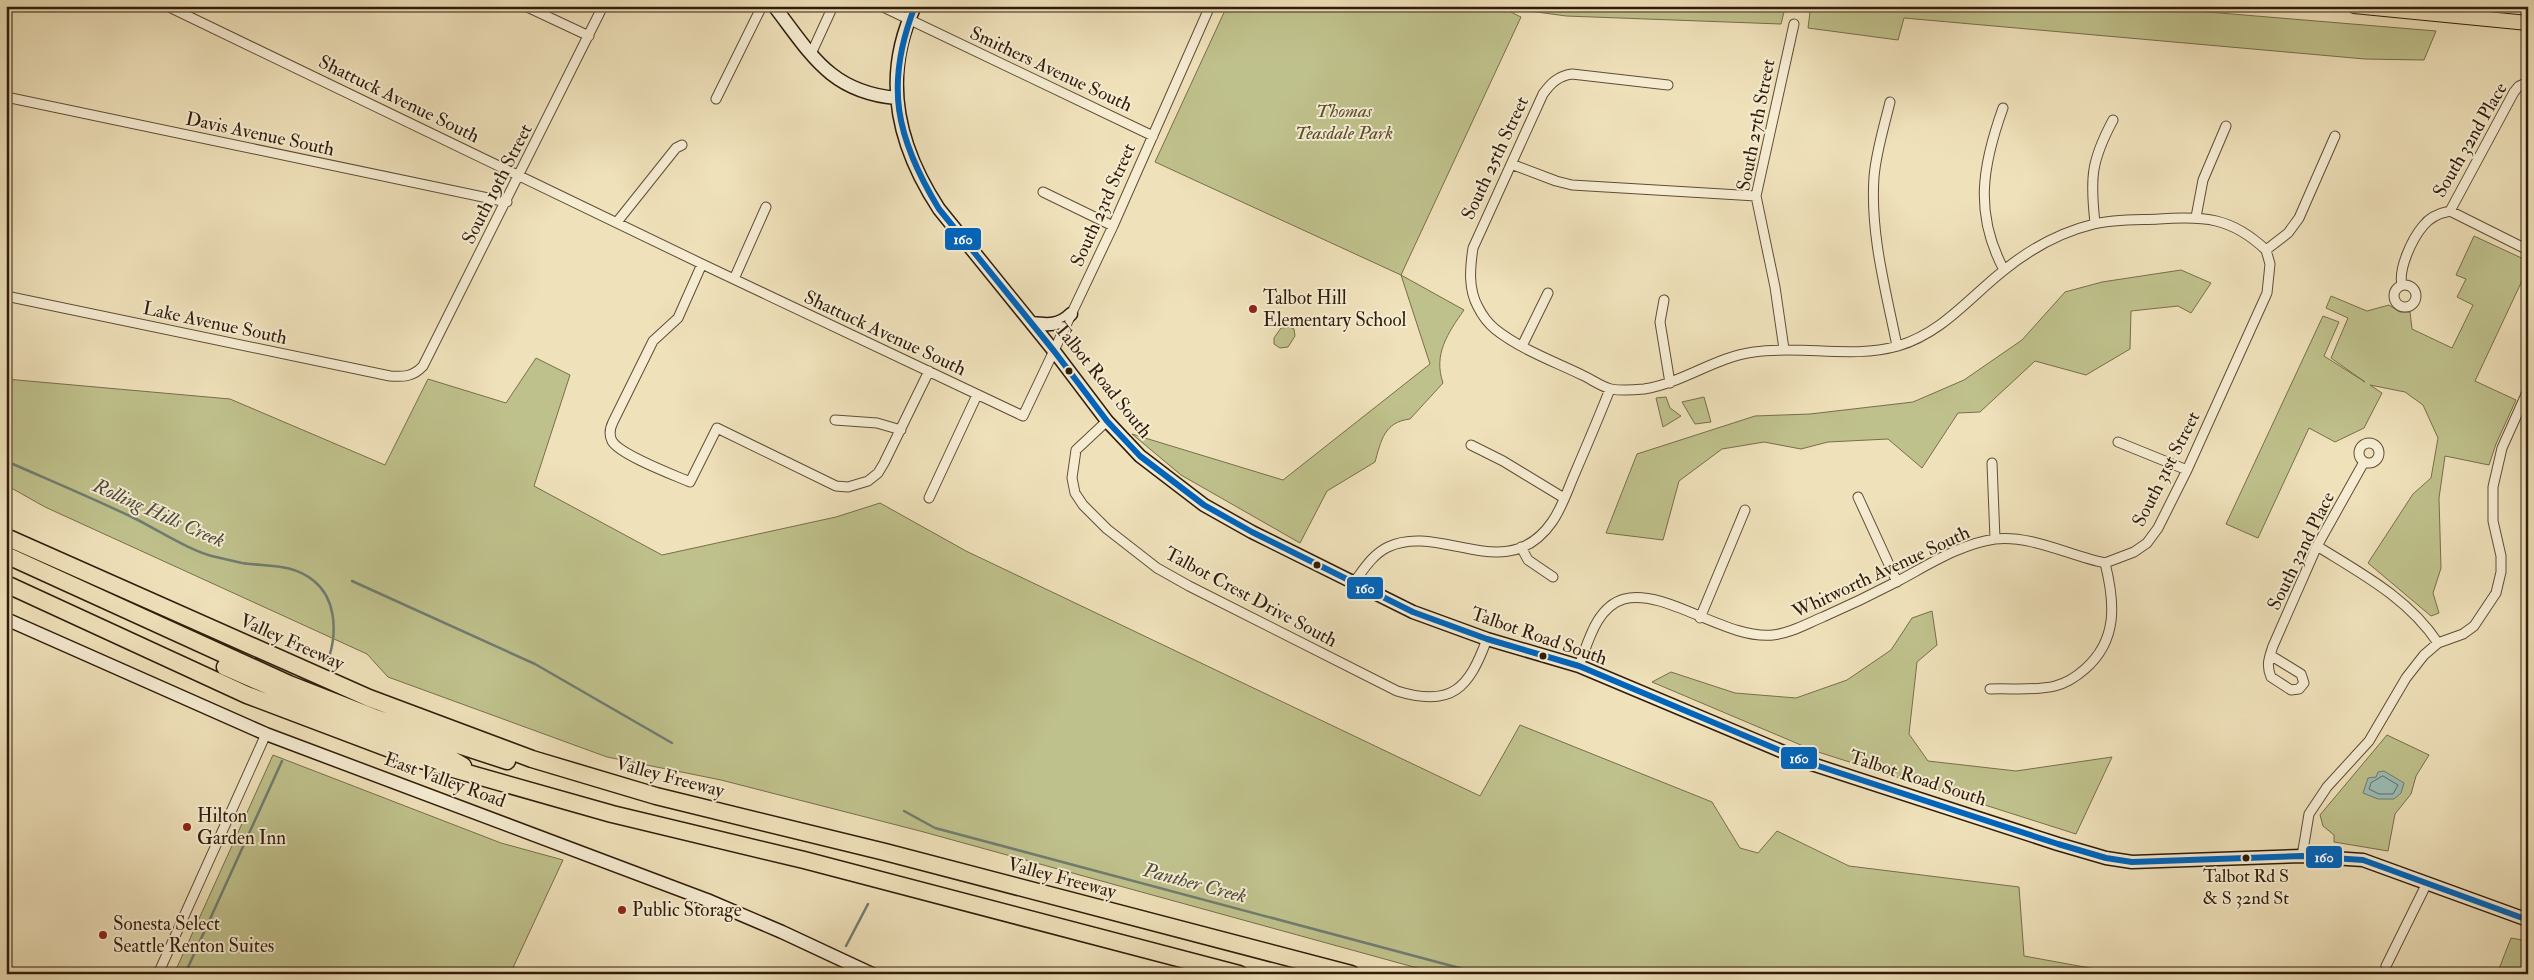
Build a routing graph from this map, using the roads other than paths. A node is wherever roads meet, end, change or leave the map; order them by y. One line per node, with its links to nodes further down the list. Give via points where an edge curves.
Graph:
1 (167, 6): 29 (street, Shattuck Avenue South)
2 (525, 6): 14 (street)
3 (603, 6): 14 (street, South 19th Street)
4 (762, 6): 20 (street)
5 (774, 6): 15 (street)
6 (833, 6): 15 (street)
7 (881, 6): 11 (street, Smithers Avenue South)
8 (915, 6): 11 (street, Talbot Road South)
9 (1210, 6): 25 (street, South 23rd Street)
10 (2354, 6): 12 (main road)
11 (908, 20): 19 (street, Talbot Road South, via 898,66); 25 (street, Smithers Avenue South)
12 (2528, 23)
13 (1794, 24): 31 (street, South 27th Street)
14 (589, 36): 29 (street, South 19th Street)
15 (811, 54): 19 (street, via 844,85 874,96)
16 (2526, 82): 34 (street, South 32nd Place, via 2514,92)
17 (1668, 85): 28 (street, South 25th Street, via 1572,74 1562,76 1543,94)
18 (6, 97): 32 (street, Davis Avenue South)
19 (896, 98): 49 (street, Talbot Road South, via 904,140 924,186)
20 (716, 99)
21 (1890, 102): 51 (street, via 1878,153 1874,209)
22 (2003, 108): 42 (street, via 1990,144 1984,199 1992,247)
23 (2113, 120): 37 (street, via 2099,146 2093,169 2091,187)
24 (2226, 126): 35 (street, via 2203,180)
25 (1153, 136): 38 (street, South 23rd Street)
26 (2335, 136): 39 (street, via 2299,218 2288,233)
27 (682, 145): 36 (street, via 676,148)
28 (1510, 164): 31 (street, via 1556,182); 50 (street, South 25th Street, via 1477,234 1471,264 1472,295 1478,308 1495,328)
29 (520, 175): 32 (street, South 19th Street); 36 (street, Shattuck Avenue South)
30 (1043, 192): 38 (street)
31 (1756, 196): 52 (street, South 27th Street)
32 (507, 202): 55 (street, South 19th Street, via 423,366)
33 (766, 207): 43 (street)
34 (2450, 211): 40 (street); 44 (street, South 32nd Place, via 2441,213 2423,226 2402,270)
35 (2196, 216): 37 (street); 39 (street, via 2239,228)
36 (617, 222): 41 (street, Shattuck Avenue South)
37 (2095, 223): 42 (street, via 2056,236)
38 (1113, 226): 48 (street, South 23rd Street)
39 (2266, 250): 68 (street, South 31st Street, via 2270,264 2267,293)
40 (2528, 250)
41 (702, 264): 43 (street, Shattuck Avenue South); 63 (street, via 678,318 653,341 612,422 612,441 624,452 690,482 717,428 836,486 848,487 868,481 881,468)
42 (2004, 270): 51 (street, via 1947,321 1920,338)
43 (734, 279): 54 (street, Shattuck Avenue South)
44 (2402, 285)
45 (1548, 293): 50 (street)
46 (6, 296): 55 (street, Lake Avenue South, via 390,376)
47 (1664, 300): 56 (street, via 1660,322)
48 (1071, 314): 49 (street, via 1064,322 1049,326); 53 (street, South 23rd Street)
49 (1032, 323): 53 (street, Talbot Road South)
50 (1522, 346): 57 (street, South 25th Street)
51 (1897, 346): 52 (street, via 1875,351)
52 (1784, 349): 56 (street, via 1736,356)
53 (1054, 351): 60 (street, South 23rd Street); 62 (street, Talbot Road South)
54 (929, 371): 59 (street, Shattuck Avenue South); 63 (street)
55 (416, 373)
56 (1670, 383): 57 (street, via 1643,389)
57 (1610, 389): 71 (street)
58 (2528, 390): 91 (street, via 2502,448 2493,487 2493,521 2501,556 2496,593 2474,626 2463,634)
59 (977, 395): 60 (street, Shattuck Avenue South); 70 (street)
60 (1023, 416)
61 (835, 420): 63 (street, via 877,423)
62 (1107, 421): 82 (street, Talbot Road South, via 1140,456 1204,505); 90 (street, Talbot Crest Drive South, via 1076,450 1072,464 1075,493 1107,529 1157,568 1412,696 1442,696 1457,690 1470,678)
63 (902, 430)
64 (2118, 442): 68 (street)
65 (1471, 445): 71 (street)
66 (2364, 462): 76 (street, South 32nd Place)
67 (1992, 463): 75 (street)
68 (2188, 470): 79 (street, South 31st Street, via 2147,543)
69 (1858, 497): 83 (street)
70 (929, 498)
71 (1564, 498): 77 (street, via 1552,522 1537,538)
72 (1745, 510): 88 (street)
73 (6, 528): 87 (highway, via 159,599)
74 (6, 537): 87 (highway, Valley Freeway)
75 (1995, 539): 79 (street, Whitworth Avenue South, via 2040,543); 83 (street, Whitworth Avenue South, via 1950,554)
76 (2318, 546): 91 (street, via 2384,587 2415,613); 92 (street, South 32nd Place)
77 (1521, 548): 81 (street, via 1528,560); 82 (street, via 1494,552 1439,542 1406,542 1375,555)
78 (6, 555): 97 (highway, via 289,684 373,717 583,784 640,799)
79 (2106, 563): 94 (street, via 2112,589 2110,630 2105,646 2093,662 2066,683 2053,687)
80 (6, 567): 96 (highway, via 331,714 444,755)
81 (1553, 577)
82 (1354, 582): 90 (street, Talbot Road South, via 1413,612)
83 (1897, 582): 88 (street, Whitworth Avenue South, via 1784,633 1770,635 1741,630)
84 (6, 584): 86 (highway)
85 (6, 593): 86 (highway)
86 (40, 601): 96 (highway, via 288,712 411,757)
87 (180, 613): 97 (highway, Valley Freeway, via 424,720)
88 (1700, 618): 93 (street, Whitworth Avenue South, via 1651,598 1624,599 1604,613 1595,626)
89 (6, 620): 95 (street, East Valley Road)
90 (1487, 639): 93 (street, Talbot Road South)
91 (2438, 643): 98 (street, via 2406,678 2369,741 2317,800 2309,814)
92 (2270, 655): 92 (street, South 32nd Place, via 2267,670 2270,678 2291,690 2299,689 2304,684 2301,674)
93 (1579, 666): 98 (street, Talbot Road South, via 1812,764 2106,858 2163,862)
94 (1990, 689)
95 (266, 734): 102 (street); 103 (street, East Valley Road, via 707,900)
96 (484, 779): 104 (highway)
97 (656, 796): 105 (highway, Valley Freeway, via 885,852)
98 (2302, 856): 99 (street, Talbot Road South, via 2363,860)
99 (2427, 883): 100 (street, Talbot Road South); 101 (street)
100 (2528, 920)
101 (2386, 966)
102 (158, 974)
103 (872, 974)
104 (1239, 974)
105 (1351, 974)

